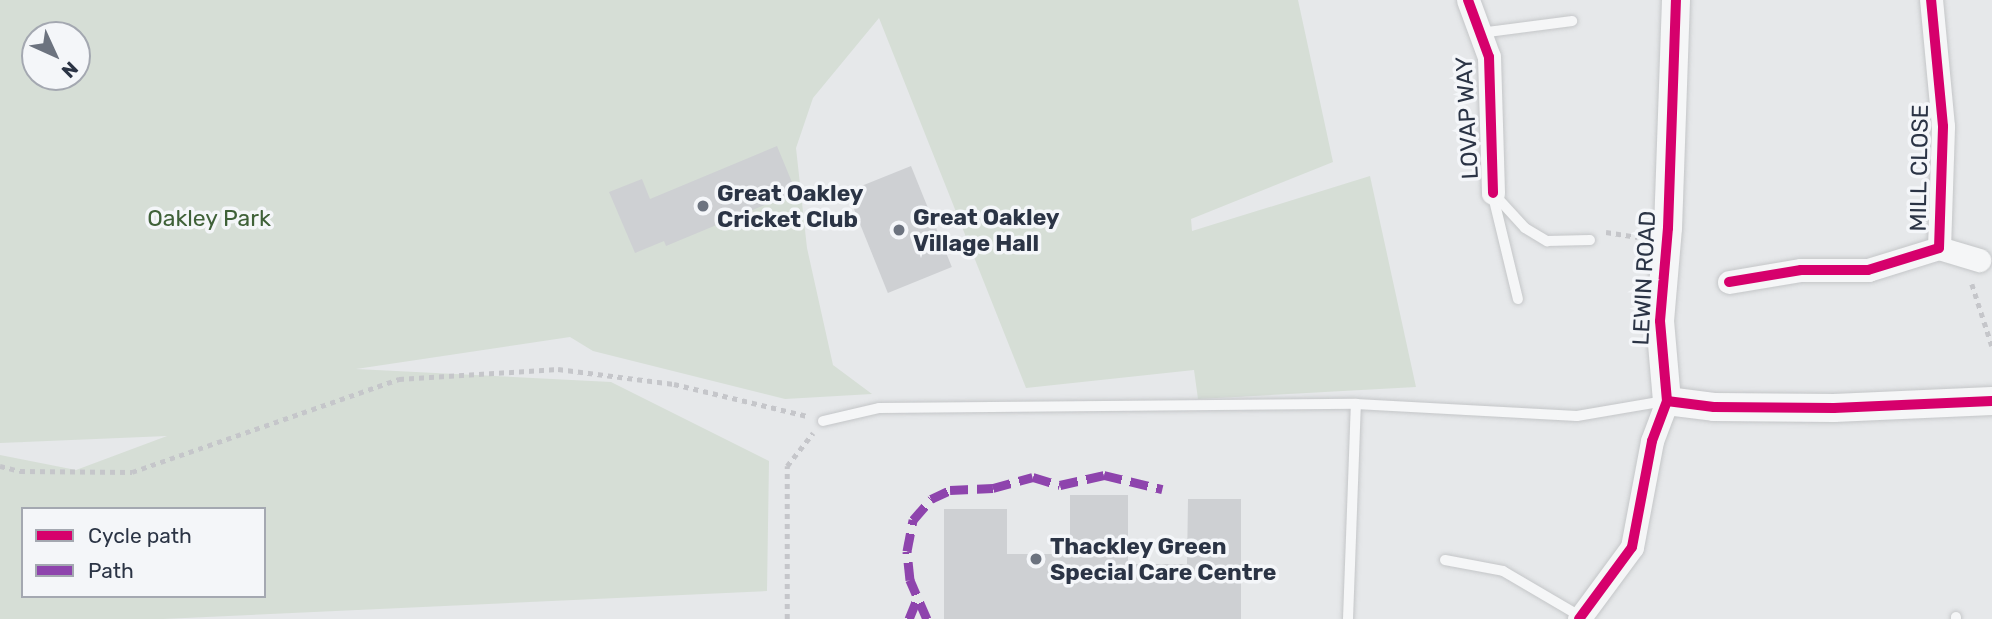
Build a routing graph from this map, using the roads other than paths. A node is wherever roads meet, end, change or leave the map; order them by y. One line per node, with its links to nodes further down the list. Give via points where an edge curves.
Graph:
1 (1468, 0): 5 (street, LOVAP WAY)
2 (1676, 0): 12 (street, LEWIN ROAD, via 1660,321)
3 (1931, 0): 8 (street, MILL CLOSE, via 1942,89)
4 (1572, 21): 5 (lane)
5 (1480, 33): 6 (street, LOVAP WAY, via 1489,57)
6 (1493, 193): 7 (lane, via 1525,228 1546,241); 11 (lane)
7 (1590, 240)
8 (1939, 248): 9 (street); 10 (street, MILL CLOSE, via 1868,270 1801,270)
9 (1979, 260)
10 (1729, 282)
11 (1518, 299)
12 (1667, 401): 13 (street, via 1714,407 1834,408); 14 (lane, via 1577,416); 17 (street, via 1652,441 1632,547)
13 (1992, 401)
14 (1356, 404): 15 (lane, via 879,408); 18 (lane)
15 (823, 421)
16 (1445, 560): 17 (lane, via 1503,571)
17 (1577, 618)
18 (1348, 619)

